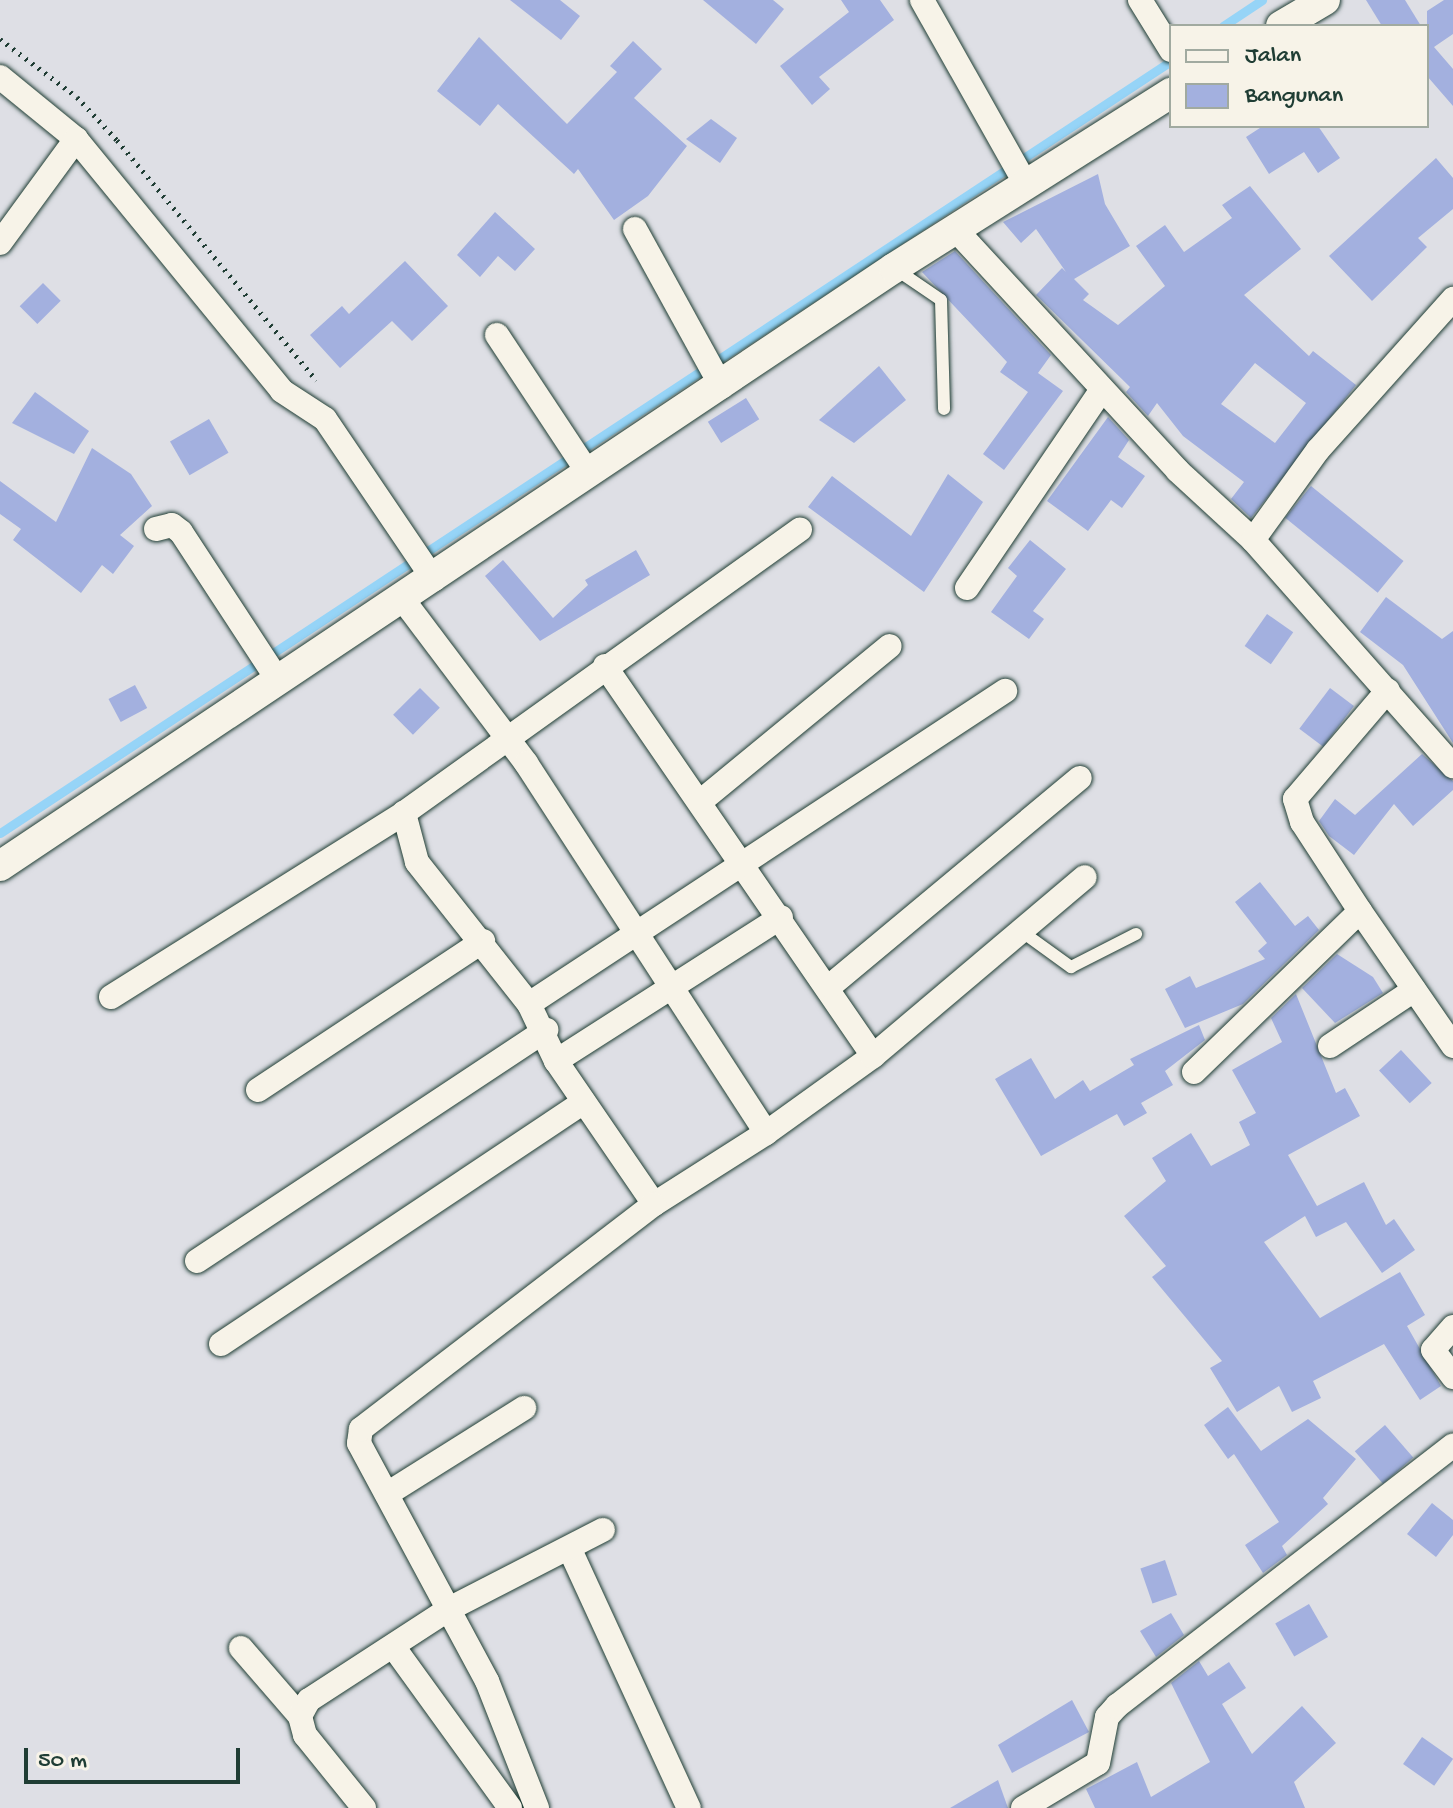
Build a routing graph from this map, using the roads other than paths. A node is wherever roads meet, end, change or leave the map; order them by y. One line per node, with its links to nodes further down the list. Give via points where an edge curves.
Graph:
1 (922, 0): 9 (street)
2 (1140, 0): 5 (street)
3 (1325, 0): 4 (street)
4 (1284, 24)
5 (1169, 47)
6 (0, 77): 8 (street)
7 (1169, 94): 9 (street)
8 (76, 139): 12 (street); 23 (street, via 282,391 325,419)
9 (1021, 177): 11 (street)
10 (635, 229): 16 (street)
11 (955, 229): 13 (street); 17 (street)
12 (3, 231)
13 (894, 268): 16 (street); 18 (lane, via 941,300)
14 (1453, 299): 22 (street, via 1318,450)
15 (497, 335): 19 (street)
16 (717, 379): 19 (street)
17 (1102, 389): 22 (street); 24 (street)
18 (944, 409)
19 (584, 466): 23 (street)
20 (156, 529): 28 (street, via 172,525 181,532)
21 (800, 529): 27 (street)
22 (1253, 540): 29 (street)
23 (430, 573): 25 (street)
24 (967, 588)
25 (401, 597): 28 (street); 31 (street)
26 (890, 646): 34 (street)
27 (605, 666): 31 (street); 34 (street)
28 (273, 673): 36 (street)
29 (1388, 690): 32 (street); 39 (street, via 1295,799 1302,822)
30 (1005, 691): 37 (street)
31 (506, 736): 35 (street); 42 (street)
32 (1453, 766)
33 (1080, 778): 46 (street)
34 (701, 801): 37 (street)
35 (404, 813): 44 (street, via 417,862); 48 (street)
36 (0, 866)
37 (746, 868): 40 (street); 42 (street)
38 (1085, 877): 41 (street)
39 (1360, 911): 47 (street); 55 (street)
40 (781, 917): 45 (street); 46 (street)
41 (1021, 931): 43 (lane, via 1071,967); 53 (street)
42 (638, 932): 45 (street); 49 (street)
43 (1136, 934)
44 (483, 941): 49 (street); 56 (street)
45 (672, 986): 54 (street); 58 (street)
46 (830, 986): 53 (street)
47 (1414, 990): 51 (street); 52 (street)
48 (111, 997)
49 (529, 1004): 50 (street)
50 (546, 1030): 54 (street); 60 (street)
51 (1330, 1046)
52 (1453, 1046)
53 (873, 1056): 58 (street)
54 (556, 1061): 57 (street)
55 (1194, 1072)
56 (258, 1090)
57 (584, 1102): 59 (street); 62 (street)
58 (766, 1133): 59 (street)
59 (654, 1204): 66 (street, via 369,1417 359,1443)
60 (197, 1261)
61 (1453, 1327): 63 (street, via 1433,1350)
62 (221, 1344)
63 (1453, 1377)
64 (524, 1408): 66 (street)
65 (1453, 1445): 73 (street, via 1117,1706 1107,1717 1098,1763)
66 (387, 1494): 69 (street)
67 (603, 1530): 68 (street)
68 (571, 1552): 69 (street); 77 (street)
69 (449, 1609): 71 (street); 76 (street)
70 (241, 1648): 72 (street)
71 (395, 1649): 72 (street, via 309,1700); 75 (street)
72 (300, 1716): 74 (street, via 305,1735)
73 (1035, 1805)
74 (364, 1808)
75 (510, 1808)
76 (537, 1808)
77 (689, 1808)

